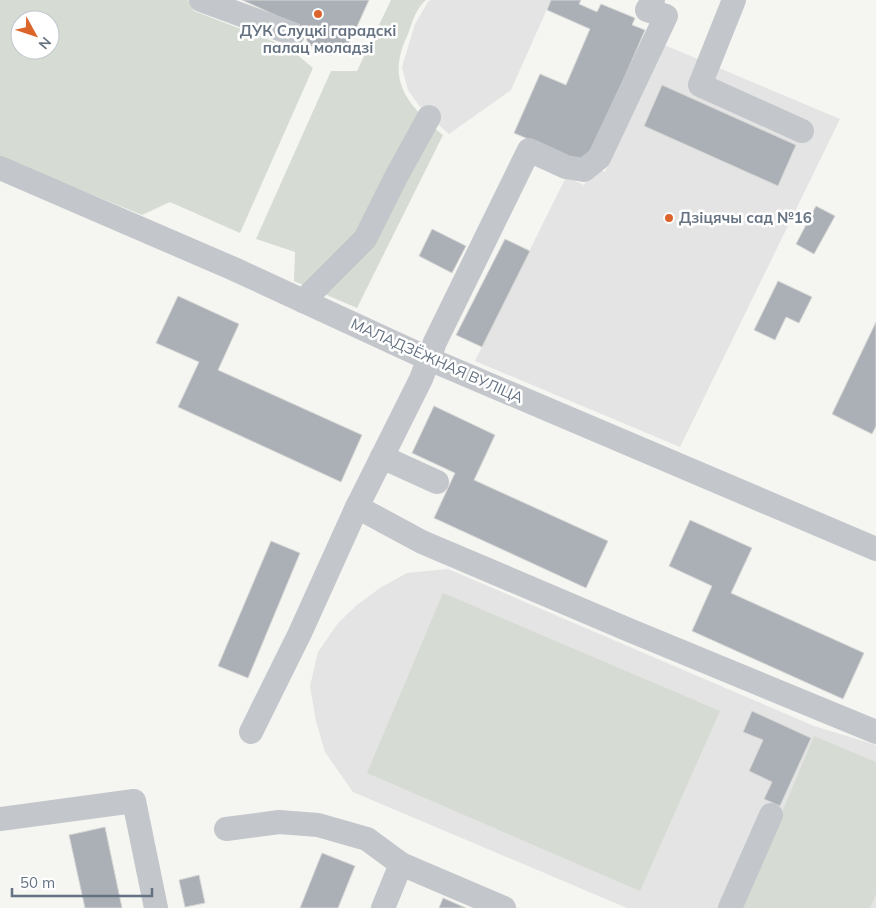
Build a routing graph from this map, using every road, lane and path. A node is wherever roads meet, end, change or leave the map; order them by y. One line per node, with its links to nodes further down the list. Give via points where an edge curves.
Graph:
1 (201, 0): 4 (street)
2 (653, 0): 9 (street, via 647,10 666,16 599,158 584,170 566,167 529,150)
3 (734, 0): 6 (street, via 700,85)
4 (292, 34)
5 (429, 117): 8 (street, via 365,239)
6 (802, 131)
7 (0, 168): 8 (street, МАЛАДЗЁЖНАЯ ВУЛІЦА)
8 (303, 301): 9 (street, МАЛАДЗЁЖНАЯ ВУЛІЦА)
9 (429, 359): 10 (street); 13 (street, МАЛАДЗЁЖНАЯ ВУЛІЦА)
10 (382, 457): 11 (street); 12 (street)
11 (437, 482)
12 (357, 507): 14 (street); 15 (street, via 422,542)
13 (876, 549)
14 (251, 732)
15 (876, 732)
16 (771, 815): 23 (street)
17 (0, 819): 20 (street, via 134,801)
18 (226, 829): 19 (street, via 279,822 318,825 367,839)
19 (401, 864): 21 (street); 22 (street)
20 (156, 908)
21 (383, 908)
22 (504, 908)
23 (730, 908)

